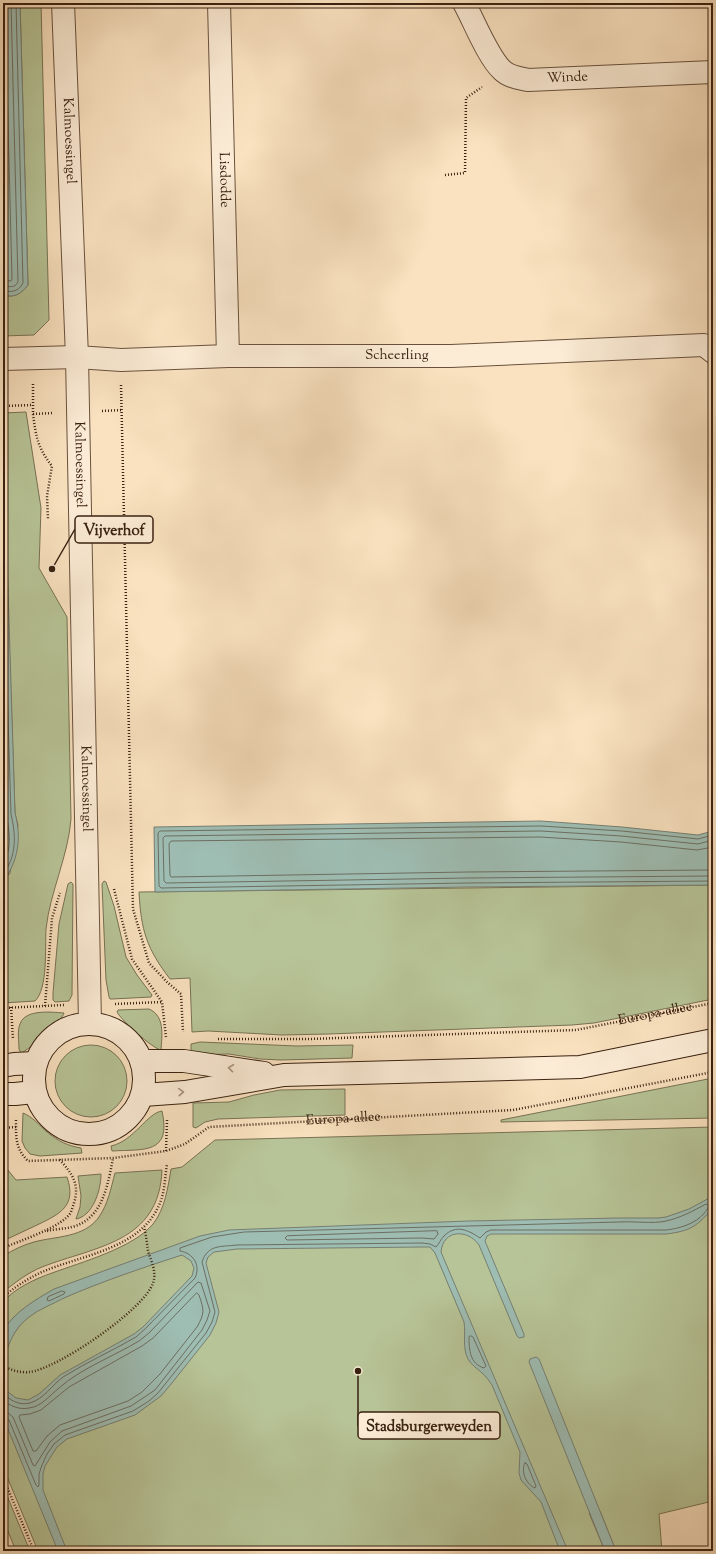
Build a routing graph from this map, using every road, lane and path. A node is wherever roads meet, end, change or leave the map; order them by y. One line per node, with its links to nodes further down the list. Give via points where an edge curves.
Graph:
1 (63, 3): 11 (street, Kalmoessingel)
2 (219, 3): 10 (street, Lisdodde)
3 (464, 3): 6 (street)
4 (713, 3): 5 (path)
5 (713, 11)
6 (503, 71): 7 (street, Winde, via 528,80); 8 (path, via 466,98 466,173)
7 (713, 72)
8 (445, 175)
9 (713, 352): 10 (street, Scheerling, via 704,345 451,356)
10 (228, 356): 11 (street, Scheerling, via 121,360)
11 (77, 357): 12 (street, Scheerling); 22 (street, Kalmoessingel)
12 (3, 359)
13 (3, 406): 14 (path)
14 (33, 406)
15 (122, 410): 23 (path, via 133,909 149,963 181,994)
16 (33, 414): 17 (path, via 37,441 52,466 47,496)
17 (48, 519)
18 (112, 884): 24 (path, via 132,959 162,1002 166,1038)
19 (62, 888): 21 (path, via 52,918 45,1006)
20 (713, 1004): 25 (path, Europa-allee, via 576,1030)
21 (3, 1008)
22 (90, 1023): 27 (street, via 110,1027 130,1040); 28 (street, via 64,1028 46,1043)
23 (184, 1032)
24 (172, 1038)
25 (215, 1039)
26 (713, 1040): 31 (street, via 580,1067)
27 (142, 1061): 31 (street, one-way to 27, via 184,1061); 34 (street, via 145,1078)
28 (35, 1063): 29 (street); 32 (street, via 32,1077)
29 (3, 1066)
30 (713, 1072): 36 (path, Europa-allee, via 513,1110 209,1127 185,1144 166,1151)
31 (284, 1075): 34 (street, one-way to 31, via 185,1092)
32 (34, 1092): 33 (street); 34 (street, via 45,1114 64,1129 87,1135 111,1130 131,1116)
33 (3, 1094)
34 (143, 1095)
35 (3, 1128): 37 (path, Europa-allee, via 16,1128 17,1145 28,1161)
36 (113, 1158): 37 (path, Europa-allee); 40 (path, via 98,1210 73,1227)
37 (60, 1159): 40 (path, via 74,1179 77,1195 70,1213)
38 (167, 1164): 39 (path, via 160,1204)
39 (144, 1227): 42 (path, via 118,1244 33,1276); 43 (path, via 154,1271 153,1283 146,1296 127,1315 47,1368 18,1372)
40 (45, 1231): 41 (path)
41 (3, 1248)
42 (3, 1297)
43 (3, 1366)
44 (3, 1477): 47 (path)
45 (3, 1536): 46 (path)
46 (9, 1551)
47 (34, 1551)

